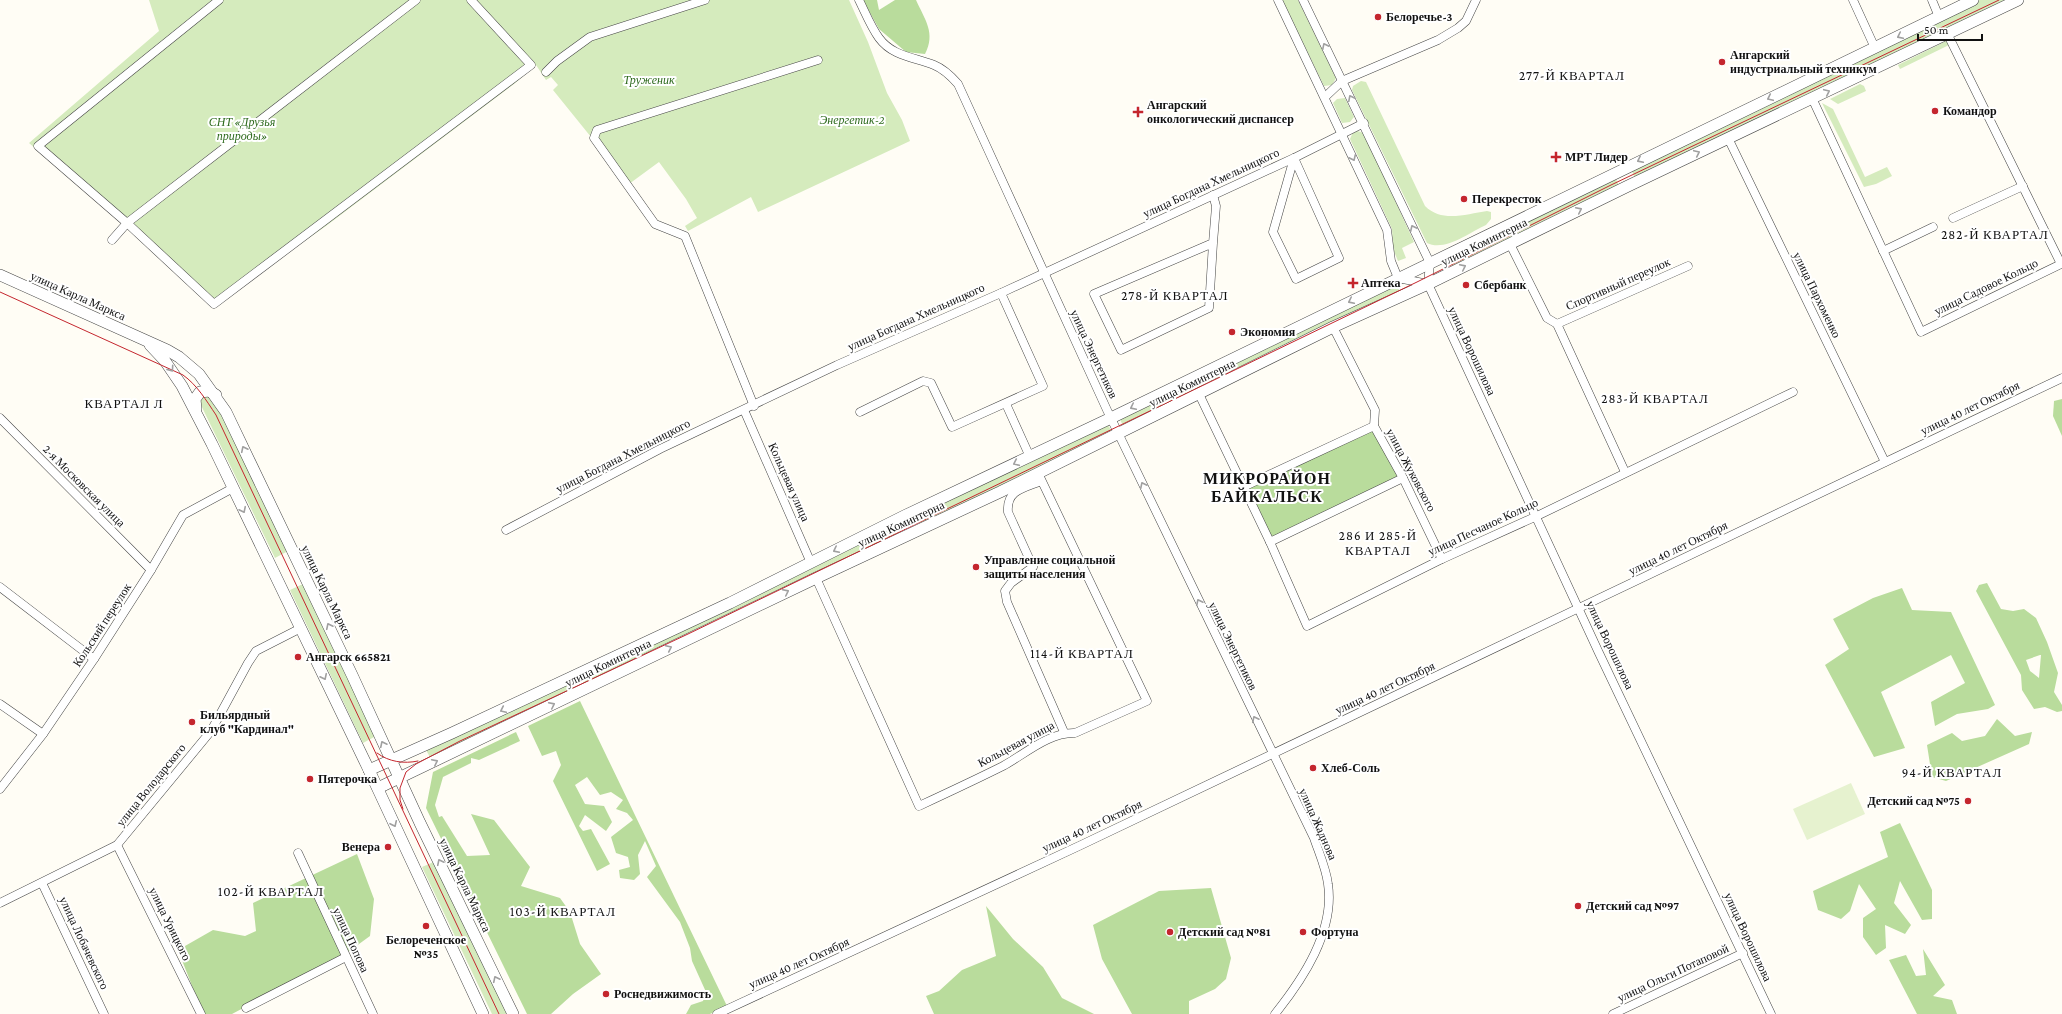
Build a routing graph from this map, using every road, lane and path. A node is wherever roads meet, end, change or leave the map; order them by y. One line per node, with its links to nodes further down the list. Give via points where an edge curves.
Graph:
1 (219, 0): 30 (street, via 38,146)
2 (416, 0): 30 (street)
3 (471, 0): 30 (street, via 530,65 214,304)
4 (705, 0): 17 (street, via 590,37)
5 (859, 0): 38 (street, улица Энергетиков, via 880,39 890,48 906,57 934,64 958,84)
6 (1278, 0): 19 (street)
7 (1303, 0): 18 (street, one-way to 7)
8 (1476, 0): 18 (street, via 1466,21 1448,34)
9 (1853, 0): 15 (street)
10 (1932, 0): 13 (street)
11 (1973, 0): 13 (street, улица Коминтерна)
12 (2018, 0): 14 (street, улица Коминтерна)
13 (1939, 16): 15 (street, улица Коминтерна, one-way to 15)
14 (1947, 33): 20 (street, улица Коминтерна, one-way to 14); 27 (street, улица Садовое Кольцо)
15 (1875, 48): 25 (street, улица Коминтерна, one-way to 25)
16 (818, 60): 51 (street, via 597,130 594,138 655,224 685,236)
17 (546, 72)
18 (1342, 81): 19 (street); 21 (street, one-way to 18)
19 (1325, 97): 22 (street)
20 (1812, 98): 23 (street, улица Коминтерна); 35 (street, улица Садовое Кольцо)
21 (1364, 123): 22 (street, улица Богдана Хмельницкого); 36 (street, one-way to 21)
22 (1341, 134): 24 (street, улица Богдана Хмельницкого); 40 (street, one-way to 40, via 1387,230 1391,261)
23 (1728, 138): 26 (street, улица Коминтерна, one-way to 23); 60 (street, улица Пархоменко)
24 (1294, 158): 24 (street, via 1273,232 1296,279 1339,258); 28 (street, улица Богдана Хмельницкого)
25 (1620, 170): 26 (street); 36 (street, улица Коминтерна)
26 (1628, 186): 34 (street, улица Коминтерна, one-way to 26)
27 (2023, 186): 29 (street); 35 (street, улица Садовое Кольцо, via 2061,264 1921,332)
28 (1212, 195): 33 (street, via 1216,206); 38 (street, улица Богдана Хмельницкого)
29 (1953, 218)
30 (127, 223): 32 (street)
31 (1933, 227): 35 (street)
32 (112, 240)
33 (1213, 243): 33 (street, via 1094,294 1121,350 1209,308)
34 (1510, 244): 41 (street, улица Коминтерна, one-way to 34); 43 (street, via 1547,318)
35 (1883, 251)
36 (1430, 263): 40 (street, улица Коминтерна); 41 (street)
37 (1688, 266): 43 (street, Спортивный переулок)
38 (1043, 273): 42 (street, улица Богдана Хмельницкого); 55 (street, улица Энергетиков)
39 (0, 275): 45 (street, улица Карла Маркса)
40 (1398, 278): 41 (street); 55 (street, улица Коминтерна, one-way to 55)
41 (1428, 284): 44 (street, улица Коминтерна); 66 (street, улица Ворошилова)
42 (1001, 293): 50 (street, via 1043,386); 51 (street, улица Богдана Хмельницкого, via 837,365)
43 (1557, 324): 61 (street)
44 (1332, 327): 48 (street, улица Коминтерна); 57 (street, улица Жуковского, via 1375,410)
45 (145, 340): 49 (street, улица Карла Маркса, via 185,361); 56 (street, улица Карла Маркса, one-way to 56, via 165,360)
46 (2062, 378): 60 (street, улица 40 лет Октября)
47 (1794, 392): 61 (street, улица Песчаное Кольцо)
48 (1199, 394): 58 (street, улица Коминтерна); 65 (street, улица Песчаное Кольцо)
49 (216, 396): 56 (street, via 207,391 197,394 195,402); 81 (street, улица Карла Маркса, one-way to 49, via 226,412)
50 (1006, 404): 53 (street, via 952,427 931,383 923,381); 59 (street)
51 (754, 406): 52 (street, улица Богдана Хмельницкого)
52 (744, 410): 67 (street, улица Богдана Хмельницкого, via 660,449); 70 (street, Кольцевая улица)
53 (860, 412)
54 (0, 418): 71 (street, 2-я Московская улица)
55 (1111, 418): 58 (street, улица Энергетиков); 59 (street, улица Коминтерна)
56 (200, 419): 64 (street, улица Карла Маркса)
57 (1374, 426): 63 (street, улица Жуковского); 65 (street)
58 (1119, 434): 62 (street, улица Коминтерна); 80 (street, улица Энергетиков, one-way to 58)
59 (1030, 457): 70 (street, улица Коминтерна, one-way to 70)
60 (1885, 462): 74 (street, улица 40 лет Октября)
61 (1625, 472): 66 (street, улица Песчаное Кольцо)
62 (1040, 477): 72 (street, улица Коминтерна); 78 (street, via 1012,494 1007,503 1008,512 1033,567 1011,583 1005,591 1007,602); 78 (street, Кольцевая улица, via 1146,701 1075,733)
63 (1403, 478): 68 (street); 69 (street, улица Жуковского)
64 (233, 488): 71 (street, Кольский переулок, via 184,515); 75 (street, улица Карла Маркса, one-way to 75)
65 (1243, 488): 68 (street, улица Песчаное Кольцо)
66 (1537, 516): 69 (street, улица Песчаное Кольцо); 74 (street, улица Ворошилова)
67 (506, 530)
68 (1270, 542): 69 (street, улица Песчаное Кольцо, via 1307,626)
69 (1442, 559)
70 (811, 563): 81 (street, улица Коминтерна, one-way to 81, via 573,677)
71 (151, 570): 76 (street, Кольский переулок)
72 (816, 578): 78 (street, Кольцевая улица, via 919,806 1005,765); 83 (street, улица Коминтерна, one-way to 72)
73 (0, 587): 76 (street)
74 (1580, 609): 80 (street, улица 40 лет Октября); 90 (street, улица Ворошилова)
75 (301, 628): 82 (street, улица Карла Маркса, one-way to 82); 86 (street, улица Володарского, via 256,651 211,731)
76 (94, 659): 79 (street, Кольский переулок)
77 (0, 704): 79 (street)
78 (1064, 732)
79 (43, 734): 85 (street, Кольский переулок)
80 (1272, 754): 98 (street, улица 40 лет Октября); 99 (street, улица Жаднова, via 1314,838 1326,871 1329,898 1326,921 1316,950 1304,974)
81 (391, 759): 82 (street, улица Коминтерна); 83 (street, улица Карла Маркса)
82 (369, 770): 84 (street, улица Карла Маркса)
83 (400, 779): 84 (street, улица Коминтерна); 97 (street, улица Карла Маркса, one-way to 83)
84 (378, 788): 96 (street, улица Карла Маркса, one-way to 96)
85 (0, 789)
86 (117, 845): 88 (street, улица Володарского); 94 (street, улица Урицкого)
87 (298, 853): 91 (street, улица Попова)
88 (42, 883): 89 (street, улица Володарского); 93 (street, улица Лобачевского)
89 (0, 903)
90 (1743, 953): 100 (street, улица Ольги Потаповой); 101 (street, улица Ворошилова)
91 (346, 957): 92 (street); 95 (street, улица Попова)
92 (246, 1008)
93 (104, 1014)
94 (201, 1014)
95 (373, 1014)
96 (484, 1014)
97 (513, 1014)
98 (717, 1014)
99 (1275, 1014)
100 (1613, 1014)
101 (1771, 1014)

